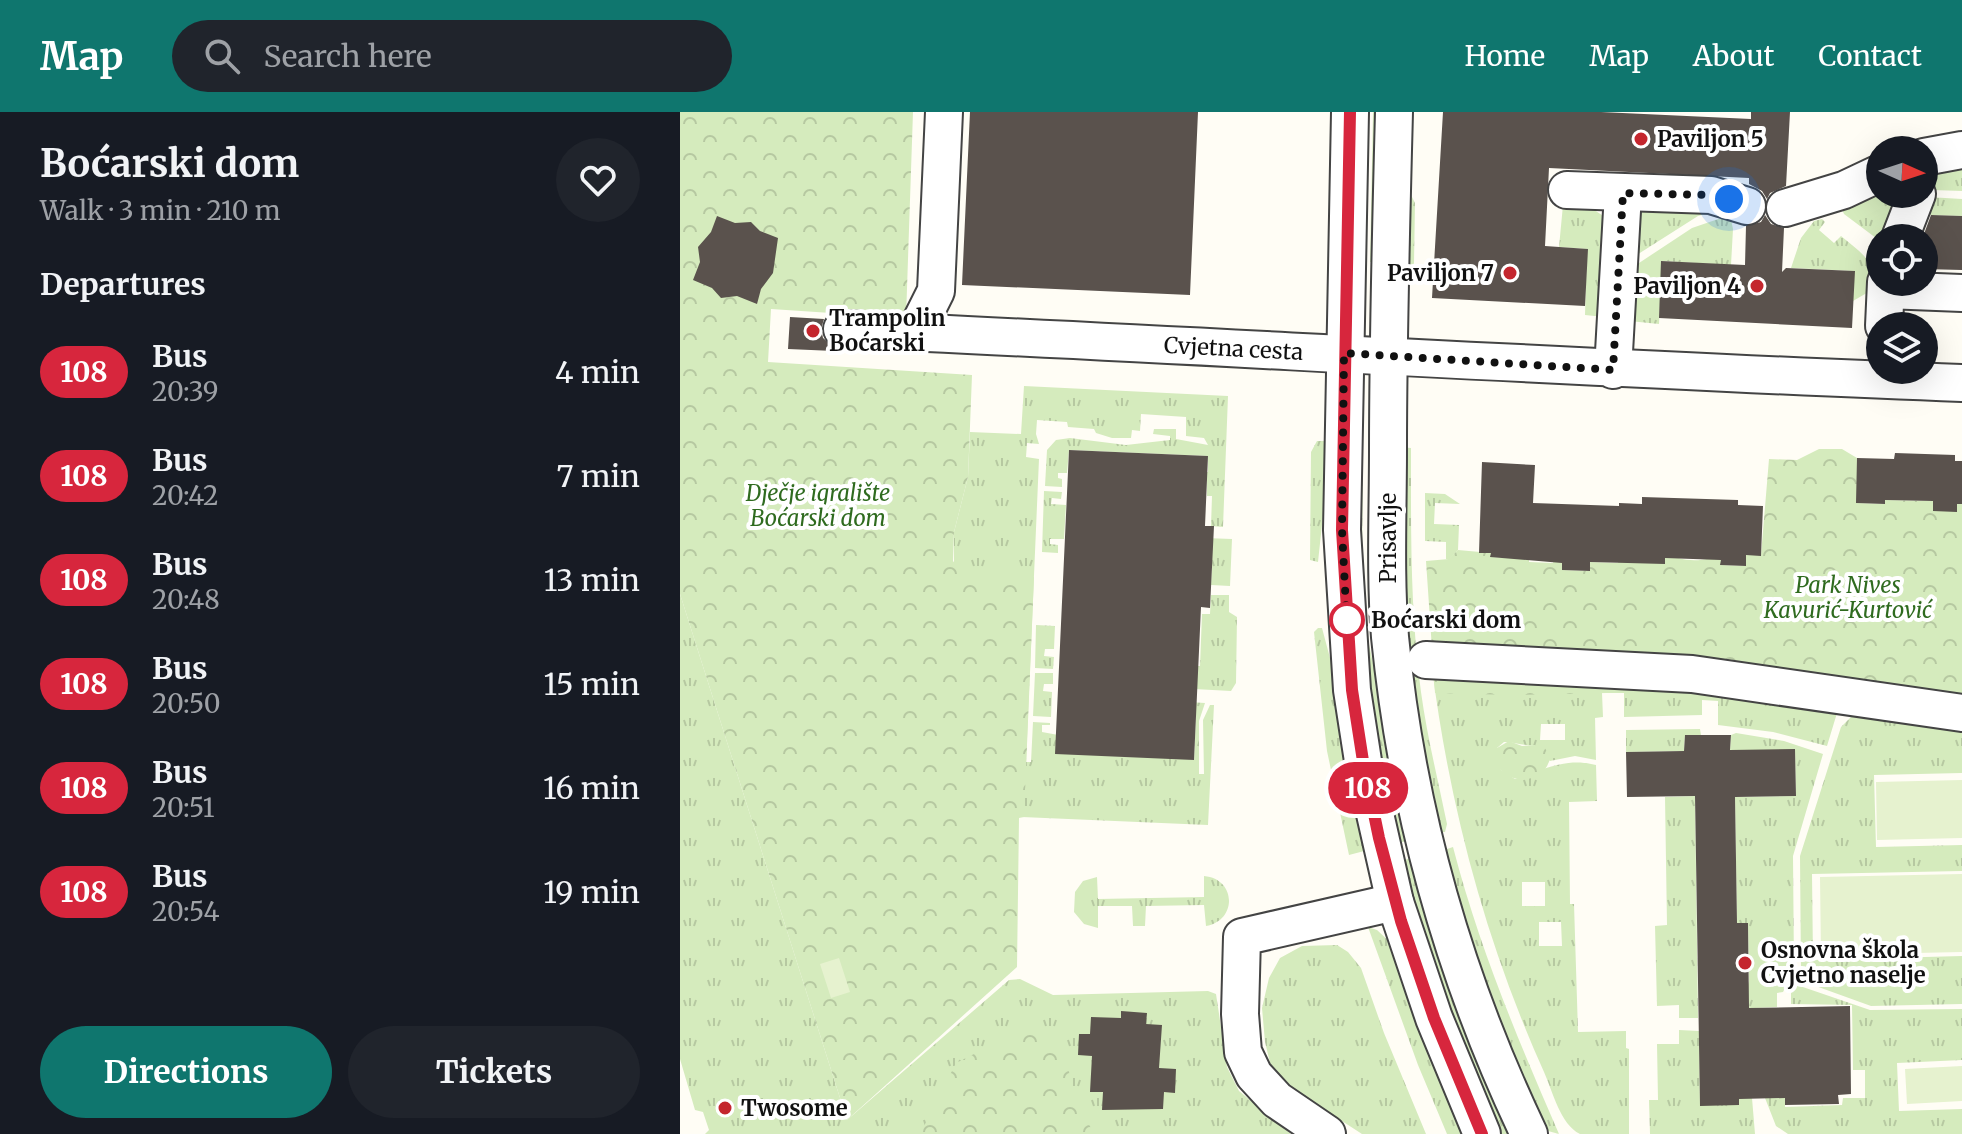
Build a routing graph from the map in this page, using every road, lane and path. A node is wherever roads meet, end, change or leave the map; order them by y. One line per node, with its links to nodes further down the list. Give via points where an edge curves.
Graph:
1 (944, 112): 14 (street, via 936,291)
2 (1350, 112): 15 (street, Prisavlje)
3 (1394, 112): 16 (street, Prisavlje)
4 (1962, 150): 5 (street)
5 (1938, 154)
6 (1866, 180): 10 (street)
7 (1567, 190): 8 (street)
8 (1623, 193): 9 (street, via 1711,195); 17 (street)
9 (1747, 206)
10 (1785, 208)
11 (1938, 291): 12 (street)
12 (1962, 293)
13 (842, 329): 14 (street, Cvjetna cesta)
14 (915, 333): 15 (street, Cvjetna cesta)
15 (1344, 353): 16 (street, Cvjetna cesta); 23 (street, Prisavlje, via 1342,530 1349,652 1363,761)
16 (1388, 356): 17 (street, Cvjetna cesta); 26 (street, Prisavlje, via 1390,635 1414,799 1457,958)
17 (1613, 370): 18 (street, Cvjetna cesta)
18 (1866, 375)
19 (1938, 381): 20 (street, Cvjetna cesta)
20 (1962, 383)
21 (1426, 660): 22 (street, via 1692,674)
22 (1962, 713)
23 (1395, 902): 24 (street, via 1242,937 1243,1052 1254,1075 1277,1100); 25 (street, Prisavlje, via 1434,1018)
24 (1327, 1134)
25 (1482, 1134)
26 (1529, 1134)

